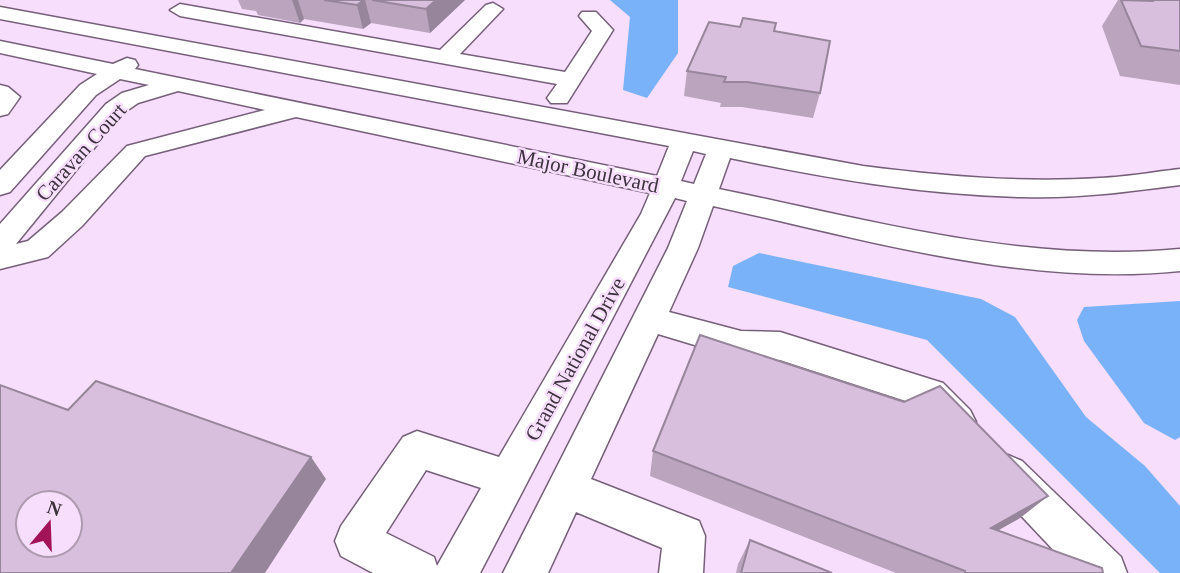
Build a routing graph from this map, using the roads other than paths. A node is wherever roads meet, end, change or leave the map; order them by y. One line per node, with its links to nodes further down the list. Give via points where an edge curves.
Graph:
1 (222, 0): 2 (street)
2 (192, 8): 6 (street); 7 (street)
3 (493, 9): 9 (street)
4 (0, 13): 7 (street)
5 (589, 16): 12 (street, via 603,30)
6 (342, 39): 9 (street); 10 (street)
7 (141, 42): 10 (street)
8 (0, 47): 11 (street, Major Boulevard)
9 (445, 57): 12 (street)
10 (303, 70): 14 (street)
11 (115, 71): 13 (street, Major Boulevard); 14 (street, via 139,61 167,59 286,81); 21 (street, Caravan Court)
12 (572, 80): 18 (street)
13 (177, 84): 17 (street, Major Boulevard); 22 (street, Caravan Court, via 118,105)
14 (399, 86): 18 (street)
15 (0, 92): 16 (street, via 8,97)
16 (0, 109)
17 (295, 109): 25 (street, Major Boulevard); 28 (street, via 136,151 37,250)
18 (549, 114): 19 (street)
19 (684, 141): 20 (street); 25 (street, Grand National Drive)
20 (721, 148): 23 (street, via 940,186 1036,190 1131,186); 26 (street, Grand National Drive)
21 (11, 162): 22 (street); 24 (street, Caravan Court)
22 (68, 162): 27 (street, Caravan Court)
23 (1180, 177)
24 (0, 186)
25 (665, 188): 26 (street, Major Boulevard); 31 (street, Grand National Drive, via 655,214)
26 (704, 196): 29 (street, Major Boulevard, via 1032,261 1150,264); 30 (street, Grand National Drive)
27 (0, 243)
28 (0, 258)
29 (1180, 260)
30 (649, 319): 32 (street, Grand National Drive); 37 (street, via 741,345 780,346 930,394)
31 (508, 479): 33 (street, via 416,449 356,541); 34 (street, Grand National Drive)
32 (566, 488): 35 (street, Grand National Drive); 36 (street, via 684,536)
33 (418, 573)
34 (456, 573)
35 (525, 573)
36 (681, 573)
37 (1105, 573)

